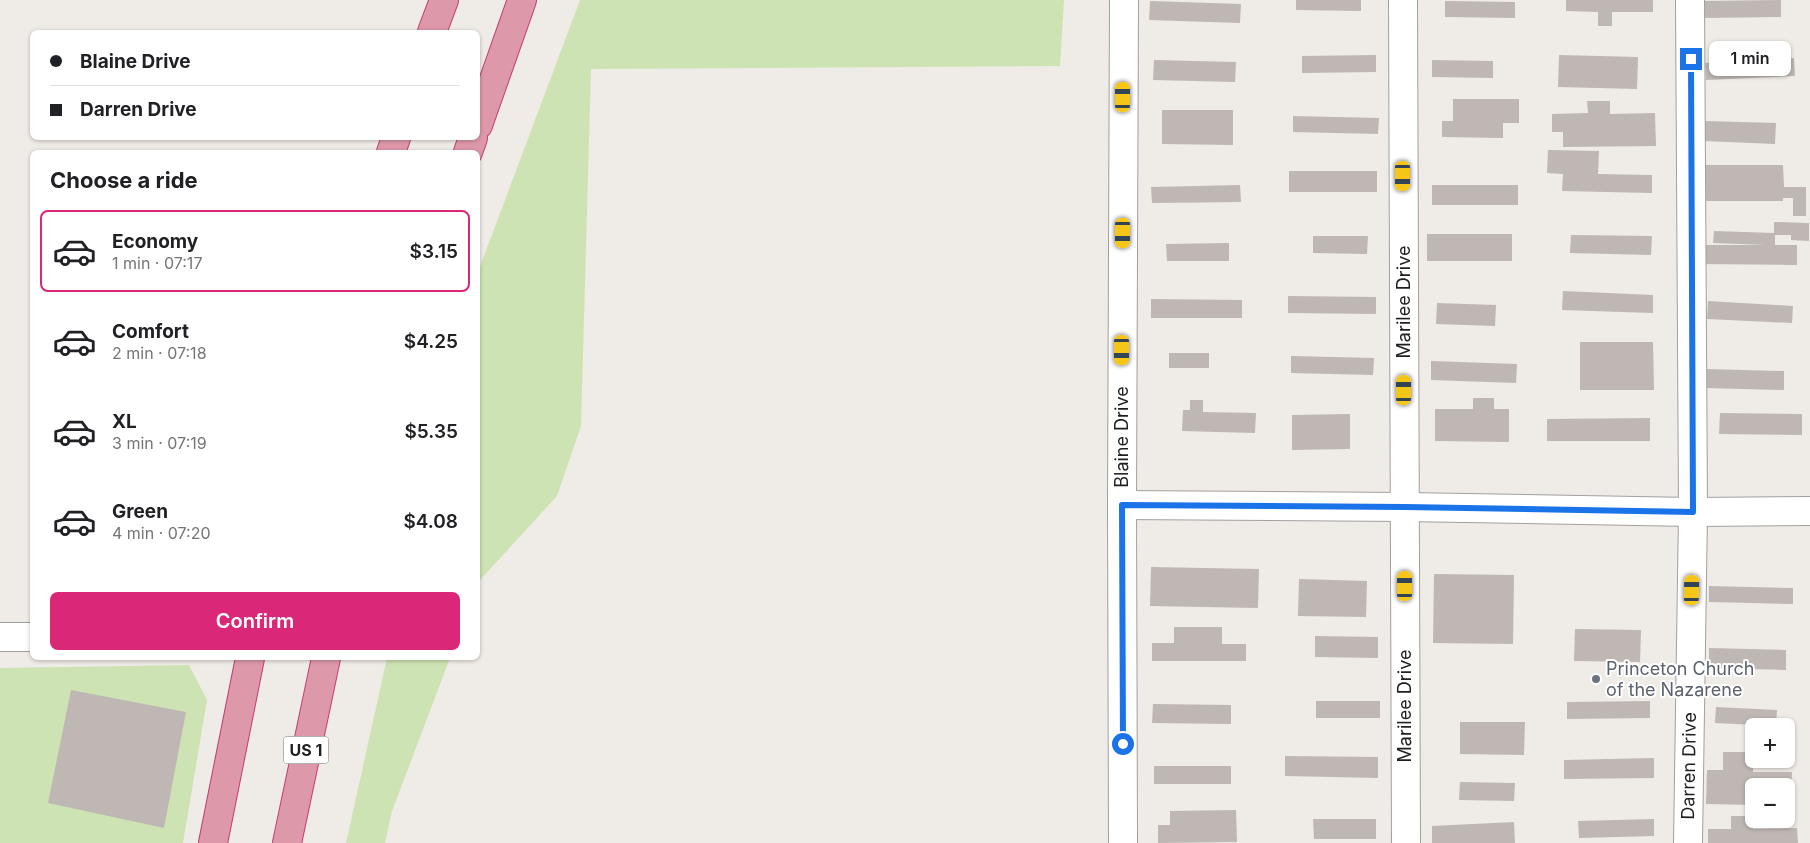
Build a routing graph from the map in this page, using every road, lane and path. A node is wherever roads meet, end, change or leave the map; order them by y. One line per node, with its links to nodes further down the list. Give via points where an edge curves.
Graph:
1 (444, 0): 6 (highway)
2 (522, 0): 7 (highway)
3 (1124, 0): 8 (street, Blaine Drive)
4 (1403, 0): 9 (street, Marilee Drive)
5 (1690, 0): 11 (street, Darren Drive)
6 (433, 30)
7 (480, 119)
8 (1122, 505): 9 (street); 18 (street, Blaine Drive)
9 (1405, 507): 11 (street); 19 (street, Marilee Drive)
10 (1810, 511): 11 (street)
11 (1693, 512): 20 (street, Darren Drive)
12 (0, 637): 13 (street)
13 (30, 637)
14 (250, 660): 16 (highway)
15 (326, 660): 17 (highway, US 1)
16 (213, 843)
17 (288, 843)
18 (1123, 843)
19 (1406, 843)
20 (1688, 843)

